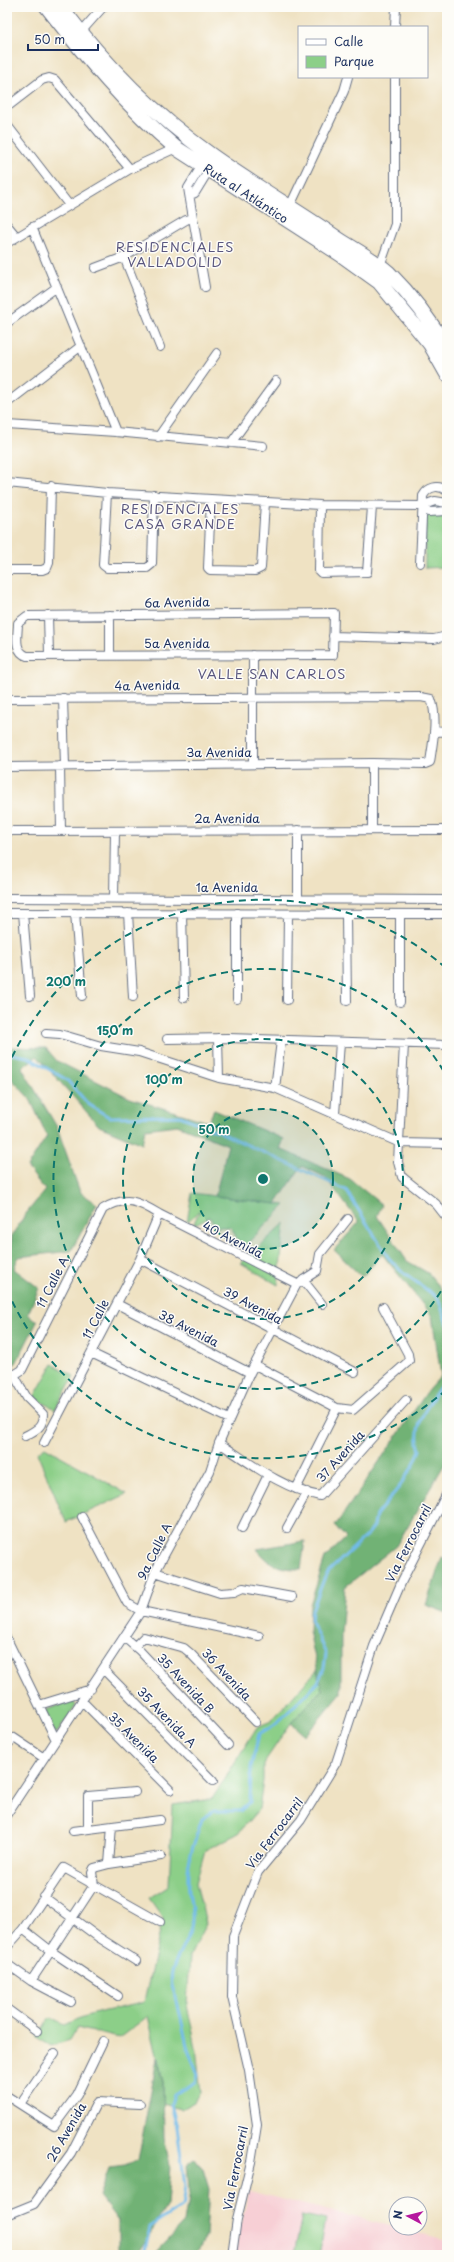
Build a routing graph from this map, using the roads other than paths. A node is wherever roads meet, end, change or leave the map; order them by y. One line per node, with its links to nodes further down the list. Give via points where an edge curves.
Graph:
1 (47, 7): 11 (highway, Ruta al Atlántico, via 88,59)
2 (61, 7): 6 (highway, Ruta al Atlántico)
3 (103, 7): 6 (street)
4 (396, 7): 5 (street)
5 (395, 26)
6 (80, 33): 15 (highway, Ruta al Atlántico, via 123,81 166,122 212,156)
7 (348, 78): 15 (street)
8 (395, 78): 22 (street, via 395,224)
9 (7, 107): 13 (street, via 42,80 55,80)
10 (7, 125): 14 (street)
11 (176, 148): 12 (highway, Ruta al Atlántico); 13 (street)
12 (206, 168): 16 (street, via 188,188); 31 (highway, Ruta al Atlántico, via 379,282 426,338)
13 (130, 169): 14 (street)
14 (69, 205): 18 (street)
15 (290, 206): 22 (highway, Ruta al Atlántico)
16 (193, 218): 21 (street); 25 (street)
17 (7, 225): 19 (street)
18 (32, 227): 19 (street); 24 (street)
19 (16, 236): 20 (street)
20 (7, 243)
21 (124, 256): 23 (street); 28 (street)
22 (380, 266): 29 (highway, Ruta al Atlántico, via 412,298 435,327)
23 (95, 268)
24 (56, 287): 26 (street); 27 (street)
25 (205, 287)
26 (7, 323)
27 (81, 346): 33 (street); 35 (street)
28 (160, 347)
29 (447, 349)
30 (217, 354): 36 (street)
31 (447, 374)
32 (276, 381): 37 (street)
33 (7, 403)
34 (7, 425): 35 (street)
35 (116, 432): 36 (street)
36 (158, 437): 37 (street)
37 (231, 443): 38 (street)
38 (263, 446)
39 (7, 483): 40 (street)
40 (51, 486): 42 (street); 52 (street, via 47,568)
41 (447, 491): 49 (street, via 437,487 431,488 423,496)
42 (107, 493): 43 (street); 43 (street, via 103,565 107,568 150,566)
43 (154, 495): 44 (street)
44 (211, 499): 45 (street); 45 (street, via 208,568 210,570 259,571)
45 (265, 502): 47 (street)
46 (447, 503): 49 (street, via 435,501)
47 (320, 505): 48 (street); 48 (street, via 321,574 367,572)
48 (372, 506): 49 (street)
49 (421, 506): 50 (street, via 429,512); 51 (street)
50 (447, 511)
51 (420, 563)
52 (7, 570)
53 (48, 615): 54 (street, 6a Avenida); 57 (street, 6a Avenida, via 27,616 18,623 18,649); 58 (street)
54 (110, 615): 55 (street, 6a Avenida, via 334,613); 59 (street)
55 (334, 636): 56 (street); 60 (street, 5a Avenida, via 333,655)
56 (447, 636)
57 (21, 654): 58 (street, 5a Avenida)
58 (49, 655): 59 (street, 5a Avenida)
59 (110, 655): 60 (street, 5a Avenida)
60 (253, 655): 61 (street)
61 (253, 696): 62 (street, 4a Avenida); 64 (street, 4a Avenida, via 421,697 431,699 434,707); 67 (street)
62 (63, 698): 63 (street, 4a Avenida); 68 (street)
63 (7, 699)
64 (434, 731): 65 (street); 66 (street, 3a Avenida, via 430,762)
65 (447, 732)
66 (372, 763): 67 (street, 3a Avenida); 71 (street)
67 (253, 764): 68 (street, 3a Avenida)
68 (62, 766): 69 (street, 3a Avenida); 74 (street)
69 (7, 767)
70 (298, 830): 71 (street, 2a Avenida); 75 (street, 2a Avenida); 78 (street)
71 (372, 830): 72 (street, 2a Avenida)
72 (447, 830)
73 (7, 831): 74 (street, 2a Avenida)
74 (61, 831): 75 (street, 2a Avenida)
75 (115, 831): 77 (street)
76 (7, 898): 77 (street, 1a Avenida)
77 (114, 898): 78 (street, 1a Avenida)
78 (298, 899): 79 (street, 1a Avenida)
79 (447, 900)
80 (7, 913): 81 (street)
81 (23, 913): 82 (street); 90 (street)
82 (75, 913): 83 (street); 91 (street)
83 (128, 913): 84 (street); 92 (street)
84 (182, 913): 85 (street); 93 (street)
85 (237, 913): 86 (street); 94 (street)
86 (288, 914): 87 (street); 95 (street)
87 (346, 914): 88 (street); 96 (street)
88 (400, 914): 89 (street); 97 (street)
89 (447, 914)
90 (30, 996)
91 (82, 996)
92 (133, 997)
93 (184, 998)
94 (237, 999)
95 (287, 1000)
96 (347, 1001)
97 (400, 1002)
98 (46, 1033): 105 (street, via 139,1052)
99 (218, 1038): 100 (street); 101 (street); 105 (street)
100 (167, 1039)
101 (281, 1041): 102 (street); 106 (street)
102 (340, 1042): 103 (street); 107 (street)
103 (404, 1044): 104 (street); 108 (street)
104 (447, 1045)
105 (219, 1078): 106 (street)
106 (276, 1088): 107 (street)
107 (335, 1114): 108 (street)
108 (400, 1142): 109 (street); 110 (street, via 398,1162 402,1177)
109 (447, 1144)
110 (436, 1204): 111 (street); 113 (street)
111 (447, 1204)
112 (159, 1214): 115 (street, 11 Calle); 116 (street, 40 Avenida); 124 (street, 11 Calle A, via 150,1208 125,1200 113,1202 103,1209 22,1370)
113 (447, 1218)
114 (348, 1219): 116 (street, via 320,1254 317,1271)
115 (140, 1259): 117 (street, 11 Calle); 120 (street, 39 Avenida)
116 (300, 1282): 118 (street); 120 (street, 9a Calle A)
117 (116, 1304): 121 (street, 11 Calle); 125 (street, 38 Avenida)
118 (322, 1304)
119 (383, 1307): 127 (street, via 410,1361 358,1408 352,1411)
120 (274, 1330): 122 (street, 9a Calle A); 123 (street, 39 Avenida)
121 (91, 1353): 128 (street); 130 (street, 11 Calle)
122 (255, 1365): 125 (street, 9a Calle A); 127 (street)
123 (355, 1372)
124 (11, 1373): 129 (street, via 27,1398 43,1414 43,1421 38,1429)
125 (250, 1373): 128 (street, 9a Calle A)
126 (406, 1400): 134 (street, 37 Avenida, via 321,1495)
127 (337, 1408): 133 (street)
128 (229, 1420): 131 (street, 9a Calle A)
129 (25, 1436)
130 (44, 1443)
131 (219, 1444): 132 (street, 37 Avenida); 139 (street, 9a Calle A, via 210,1471)
132 (268, 1475): 133 (street, 37 Avenida); 137 (street)
133 (296, 1489): 134 (street, 37 Avenida)
134 (307, 1492): 138 (street)
135 (447, 1493): 185 (street, Via Ferrocarril, via 402,1581 374,1646 336,1763 301,1820 258,1872 233,1936 232,1997 249,2070 256,2125)
136 (82, 1517): 141 (street, via 127,1603)
137 (242, 1528)
138 (287, 1528)
139 (155, 1572): 140 (street, via 220,1593 243,1588); 141 (street, 9a Calle A)
140 (292, 1597)
141 (141, 1611): 142 (street); 143 (street, 9a Calle A)
142 (259, 1636)
143 (125, 1638): 145 (street, 35 Avenida B); 146 (street, 9a Calle A)
144 (7, 1639): 149 (street)
145 (135, 1646): 150 (street, 36 Avenida, via 144,1637 184,1648); 153 (street, 35 Avenida B)
146 (104, 1670): 147 (street, 9a Calle A); 155 (street, 35 Avenida A, via 161,1731)
147 (91, 1689): 148 (street, 9a Calle A); 149 (street)
148 (82, 1701): 151 (street, 9a Calle A); 156 (street, 35 Avenida)
149 (39, 1705): 151 (street)
150 (256, 1722)
151 (56, 1740): 154 (street, 9a Calle A)
152 (7, 1745): 154 (street, via 14,1738)
153 (228, 1745)
154 (44, 1758): 158 (street, 9a Calle A)
155 (213, 1781)
156 (170, 1790)
157 (135, 1792): 161 (street, via 88,1796)
158 (7, 1814)
159 (160, 1820): 160 (street)
160 (112, 1826): 161 (street); 164 (street)
161 (88, 1829): 162 (street)
162 (73, 1831)
163 (161, 1856): 164 (street)
164 (109, 1864): 165 (street, via 94,1868)
165 (94, 1885): 166 (street, via 64,1868); 167 (street); 168 (street)
166 (44, 1897): 167 (street); 169 (street)
167 (71, 1918): 171 (street); 172 (street)
168 (160, 1922)
169 (23, 1929): 170 (street); 171 (street)
170 (7, 1947)
171 (51, 1951): 174 (street); 175 (street)
172 (136, 1961)
173 (7, 1964): 174 (street)
174 (31, 1981): 176 (street)
175 (118, 1996)
176 (71, 2002)
177 (7, 2009): 178 (street)
178 (37, 2031)
179 (103, 2041): 182 (street, via 77,2095 54,2126)
180 (55, 2053): 182 (street)
181 (7, 2096): 182 (street)
182 (20, 2104)
183 (140, 2104): 184 (street, 26 Avenida, via 97,2102 71,2153 34,2204)
184 (7, 2215)
185 (232, 2255)

